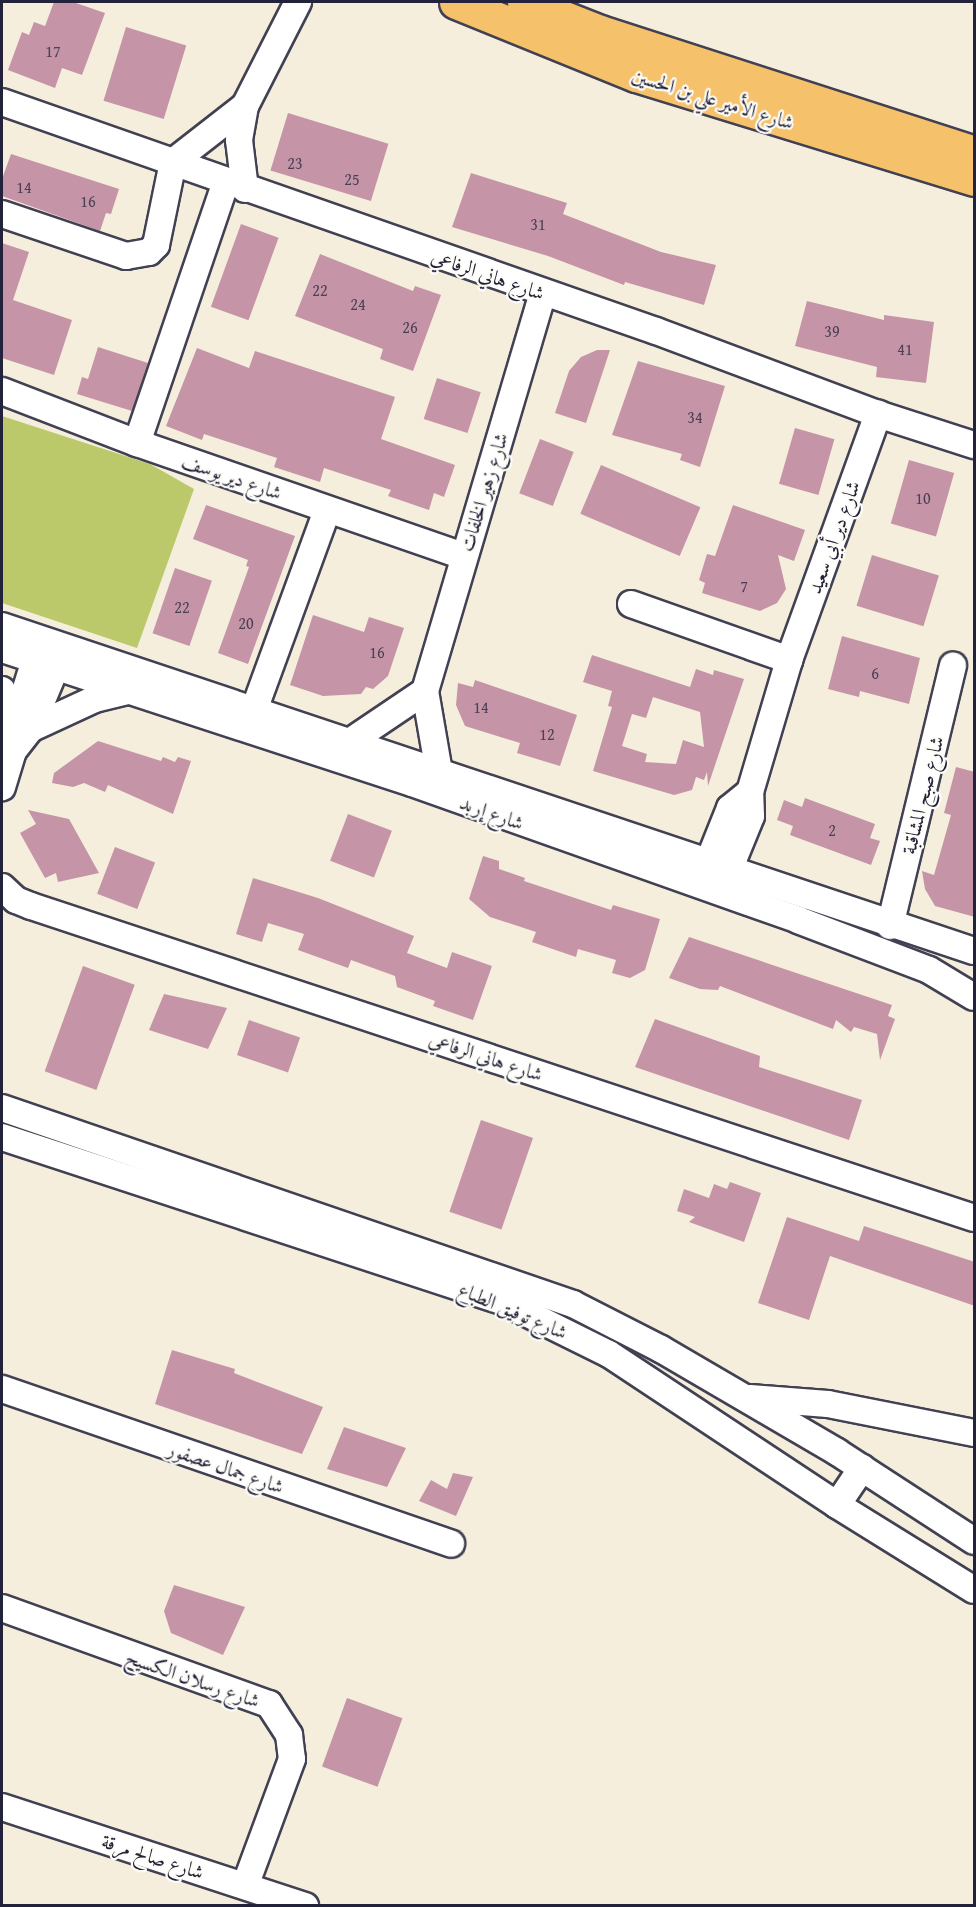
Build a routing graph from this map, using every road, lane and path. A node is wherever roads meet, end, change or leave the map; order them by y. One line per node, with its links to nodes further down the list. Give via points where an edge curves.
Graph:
1 (297, 2): 5 (street)
2 (456, 2): 8 (main road, شارع الأمير علي بن الحسين, via 636,75)
3 (524, 2): 6 (main road, شارع الأمير علي بن الحسين, via 600,32)
4 (2, 102): 7 (street, شارع هاني الرفاعي)
5 (246, 106): 7 (street); 9 (street, via 238,140)
6 (975, 153)
7 (173, 162): 9 (street, شارع هاني الرفاعي); 10 (street, via 156,245 140,255 126,256)
8 (975, 179)
9 (236, 186): 11 (street, شارع هاني الرفاعي); 14 (street)
10 (2, 214)
11 (543, 293): 13 (street, شارع هاني الرفاعي); 17 (street, شارع زهير الخلفات)
12 (2, 391): 14 (street, شارع دير يوسف)
13 (878, 414): 15 (street, شارع هاني الرفاعي); 22 (street, شارع دير أبي سعيد)
14 (137, 442): 16 (street, شارع دير يوسف)
15 (975, 445)
16 (327, 510): 17 (street, شارع دير يوسف); 27 (street)
17 (464, 556): 26 (street, شارع زهير الخلفات)
18 (631, 604): 22 (street)
19 (2, 626): 21 (street, شارع إربد)
20 (2, 649): 21 (street, شارع إربد)
21 (49, 654): 25 (street, شارع إربد); 27 (street, شارع إربد); 28 (street)
22 (789, 660): 32 (street, شارع دير أبي سعيد, via 750,792 751,816)
23 (953, 665): 34 (street, شارع صبح المشاقبة)
24 (2, 690): 28 (street)
25 (130, 690): 28 (street, via 94,699); 36 (street, شارع إربد, via 412,783 798,920 929,970)
26 (425, 691): 29 (street); 30 (street, شارع زهير الخلفات)
27 (254, 710): 29 (street, شارع إربد)
28 (19, 736): 31 (street)
29 (351, 741): 30 (street, شارع إربد)
30 (439, 772): 32 (street, شارع إربد)
31 (2, 787)
32 (719, 867): 34 (street, شارع إربد)
33 (2, 887): 39 (street, شارع هاني الرفاعي, via 16,900 42,910)
34 (890, 926): 35 (street, شارع إربد)
35 (975, 951)
36 (975, 997)
37 (2, 1108): 41 (street, شارع توفيق الطباع, via 550,1294 604,1318)
38 (2, 1137): 44 (street, شارع توفيق الطباع, via 502,1302 609,1354)
39 (975, 1218)
40 (2, 1389): 46 (street, شارع جمال عصفور)
41 (744, 1398): 42 (street, via 828,1404); 43 (street, شارع توفيق الطباع)
42 (975, 1433)
43 (862, 1468): 44 (street); 45 (street, شارع توفيق الطباع)
44 (837, 1505): 47 (street, شارع توفيق الطباع)
45 (975, 1541)
46 (451, 1544)
47 (975, 1590)
48 (2, 1608): 50 (street, شارع رسلان الكسيح, via 268,1704 281,1719 292,1759)
49 (2, 1807): 50 (street, شارع صالح مرقة)
50 (245, 1886): 51 (street, شارع صالح مرقة)
51 (305, 1905)

